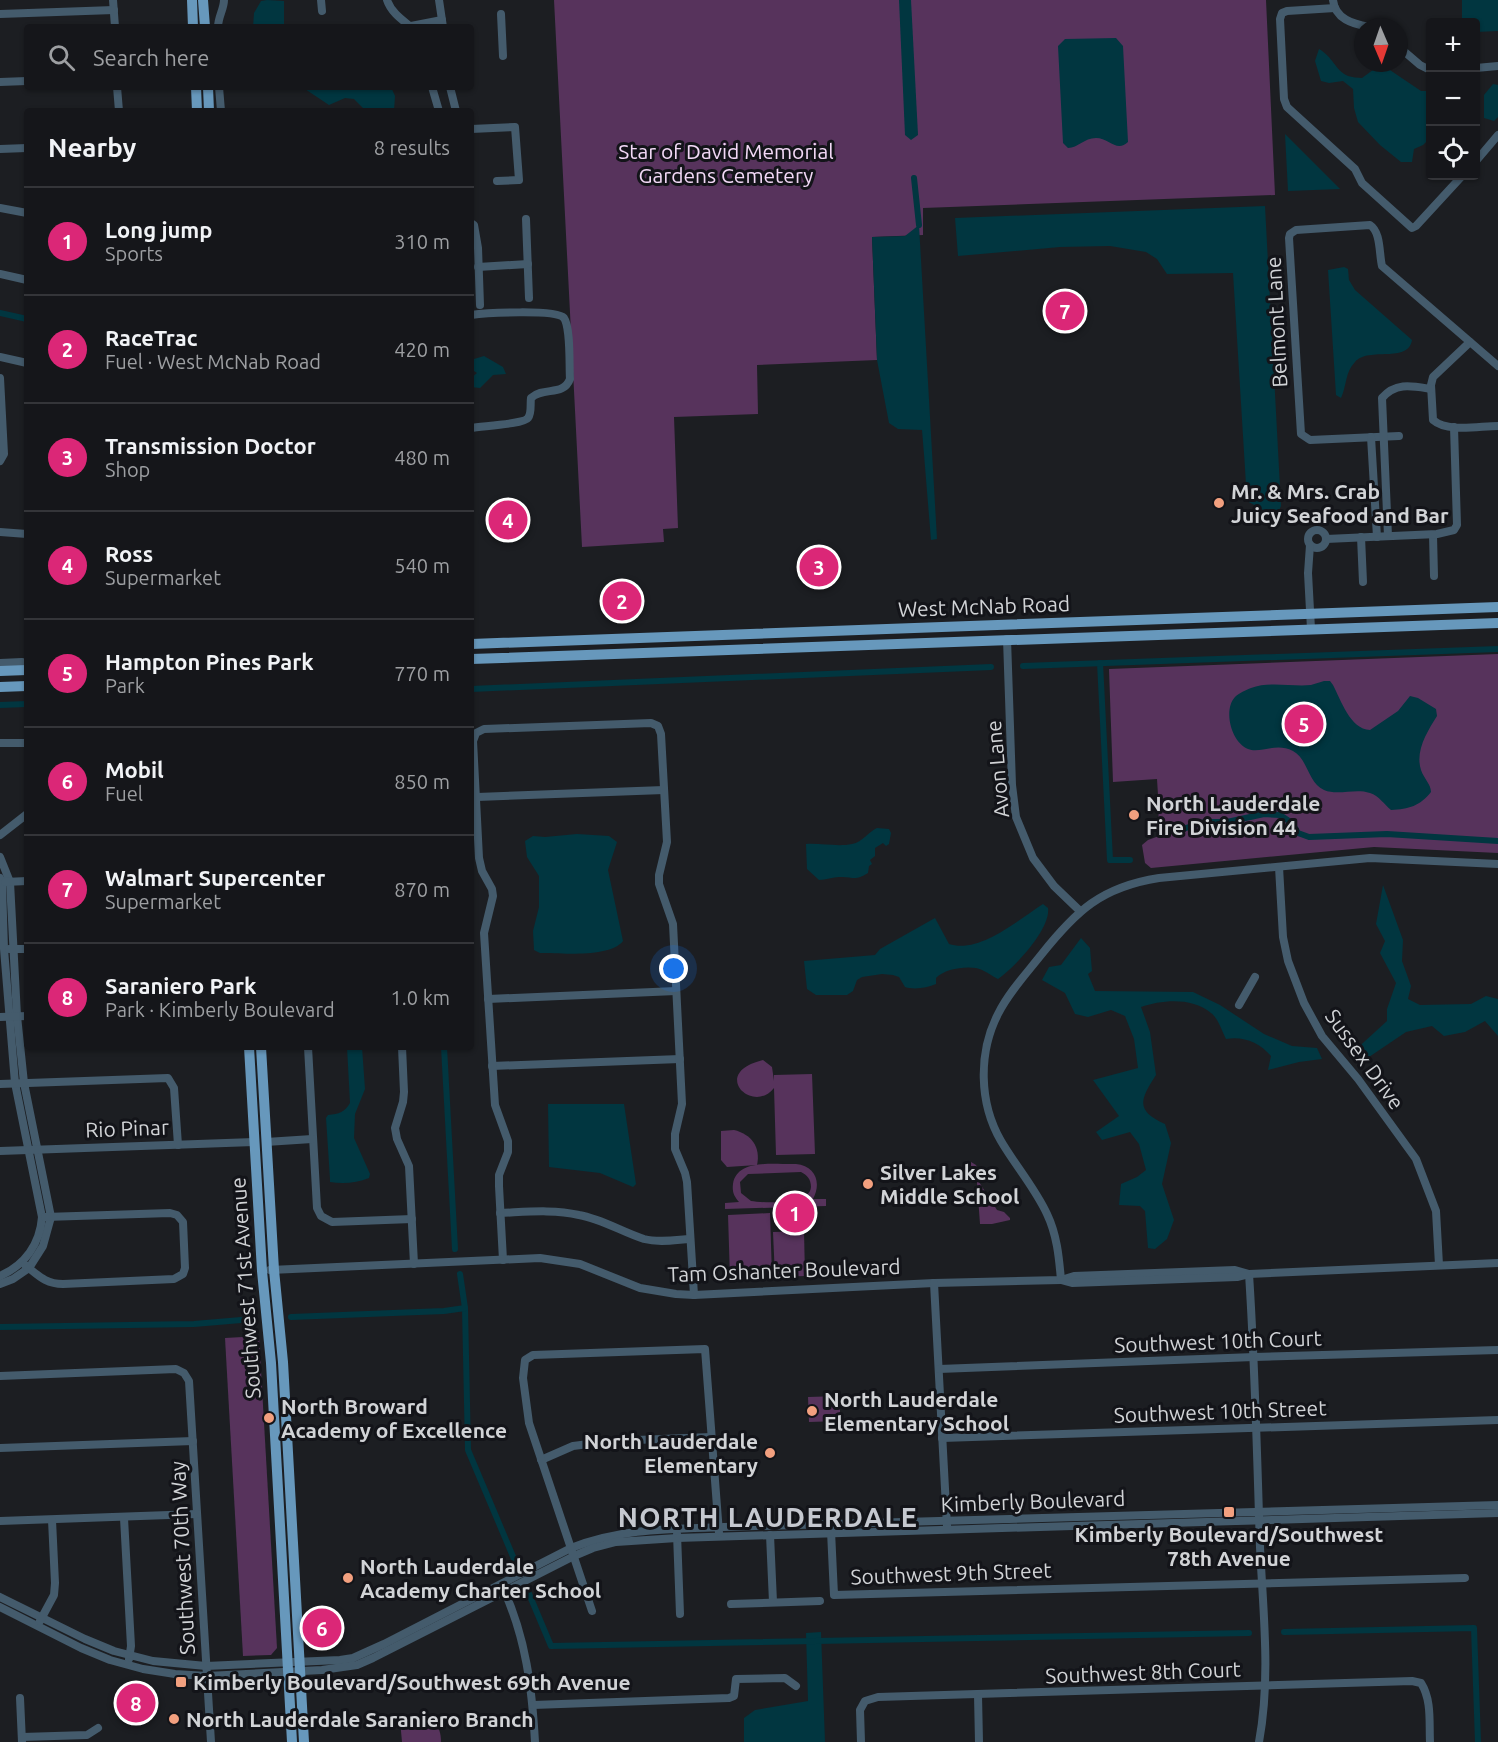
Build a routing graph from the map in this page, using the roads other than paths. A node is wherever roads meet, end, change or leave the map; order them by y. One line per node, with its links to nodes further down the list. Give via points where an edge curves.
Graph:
1 (192, 0): 13 (main road)
2 (203, 0): 14 (main road)
3 (224, 0): 15 (street)
4 (321, 0): 9 (street)
5 (387, 0): 16 (street, via 389,7)
6 (439, 0): 17 (street)
7 (1334, 4): 18 (street, via 1343,18); 45 (street, via 1282,13 1287,107 1412,228)
8 (113, 5): 10 (street); 12 (street)
9 (322, 11)
10 (0, 14)
11 (501, 14): 20 (street)
12 (115, 24)
13 (193, 24)
14 (205, 24)
15 (218, 24)
16 (408, 24)
17 (442, 24)
18 (1354, 24)
19 (1408, 54): 22 (street)
20 (503, 56)
21 (1498, 66): 23 (street)
22 (1426, 67)
23 (1480, 68)
24 (1498, 72): 25 (street)
25 (1480, 73)
26 (24, 81): 27 (street)
27 (0, 82)
28 (117, 90): 34 (street)
29 (196, 90): 35 (main road)
30 (208, 90): 36 (main road)
31 (219, 90): 37 (street)
32 (433, 90): 38 (street)
33 (451, 90): 39 (street)
34 (119, 108)
35 (197, 108)
36 (209, 108)
37 (221, 108)
38 (438, 108)
39 (455, 108)
40 (474, 129): 46 (street, via 515,127 519,180)
41 (1498, 135): 44 (street)
42 (24, 148): 43 (street)
43 (0, 149)
44 (1480, 155)
45 (1458, 180)
46 (497, 181)
47 (0, 208): 48 (street)
48 (24, 212)
49 (526, 219): 51 (street)
50 (474, 225): 52 (street)
51 (528, 264): 52 (street); 55 (street)
52 (478, 267): 56 (street)
53 (0, 274): 54 (street)
54 (24, 279)
55 (529, 298)
56 (480, 305)
57 (474, 315): 65 (street, via 555,313 563,317 567,325 570,379 561,390 534,395 530,414 523,422)
58 (1470, 342): 61 (street, Belmont Lane); 63 (street, via 1433,377); 69 (street, Belmont Lane, via 1382,266 1377,233 1370,225 1301,229 1290,234 1301,434 1310,440)
59 (0, 357): 60 (street)
60 (24, 362)
61 (1498, 366)
62 (0, 378): 70 (street, via 4,453)
63 (1431, 389): 66 (street, via 1433,420 1439,426); 67 (street, via 1403,385 1387,392 1382,398)
64 (1498, 426): 66 (street)
65 (474, 427)
66 (1454, 427): 73 (street, via 1457,525 1454,530)
67 (1384, 436): 68 (street, Belmont Lane); 69 (street, Belmont Lane); 74 (street)
68 (1399, 436)
69 (1371, 437): 76 (street)
70 (0, 461)
71 (0, 532): 72 (street)
72 (24, 534)
73 (1433, 535): 74 (street); 79 (street)
74 (1389, 536): 76 (street)
75 (1361, 537): 76 (street); 77 (street); 80 (street)
76 (1377, 537)
77 (1326, 539): 78 (street, via 1324,545); 78 (street, via 1323,531 1314,530 1308,536)
78 (1314, 546): 82 (street, via 1308,573)
79 (1434, 576)
80 (1364, 582)
81 (1494, 607): 82 (main road, West McNab Road); 84 (main road)
82 (1310, 614): 83 (main road, West McNab Road); 85 (street)
83 (1190, 619): 86 (main road, via 1176,628 1134,629); 88 (main road, West McNab Road)
84 (1494, 623): 85 (main road, West McNab Road)
85 (1311, 629): 86 (main road, West McNab Road)
86 (1124, 635): 87 (main road, West McNab Road)
87 (1007, 639): 89 (main road, West McNab Road); 109 (street, Avon Lane, via 1012,785 1017,817 1033,858)
88 (474, 644)
89 (474, 658)
90 (0, 663): 91 (street)
91 (24, 666)
92 (24, 666): 93 (main road)
93 (0, 671)
94 (24, 686): 95 (main road)
95 (0, 687)
96 (474, 738): 100 (street, via 484,729 651,723 658,726 661,734)
97 (24, 742): 98 (street)
98 (0, 744)
99 (474, 755): 101 (street)
100 (664, 790): 101 (street); 113 (street, via 667,842 659,884 673,924)
101 (477, 797): 114 (street, via 479,858 493,896 484,933)
102 (24, 816): 103 (street)
103 (0, 835)
104 (0, 857): 107 (street)
105 (1498, 864): 106 (street, via 1370,858)
106 (1279, 867): 109 (street, via 1137,882); 143 (street, Sussex Drive, via 1283,937 1301,996 1322,1036 1416,1159 1436,1210)
107 (4, 881): 108 (street); 110 (street)
108 (24, 881)
109 (1080, 911): 148 (street, via 1006,1000 988,1037 984,1065 990,1116 999,1138 1047,1214 1056,1239)
110 (6, 949): 111 (street); 117 (street)
111 (24, 949)
112 (1255, 977): 115 (street)
113 (676, 991): 114 (street); 122 (street)
114 (488, 999): 123 (street)
115 (1239, 1005)
116 (24, 1016): 117 (street)
117 (9, 1017): 124 (street)
118 (249, 1050): 126 (main road, Southwest 71st Avenue)
119 (261, 1050): 129 (main road, Southwest 71st Avenue)
120 (308, 1050): 127 (street)
121 (402, 1050): 137 (street, via 404,1092 395,1128 409,1166)
122 (680, 1059): 123 (street); 138 (street, via 682,1104 675,1149 687,1182)
123 (492, 1066): 135 (street, via 497,1115 508,1141 499,1175)
124 (19, 1083): 125 (street); 130 (street, via 168,1078 174,1088); 131 (street); 132 (street)
125 (0, 1084)
126 (253, 1122): 128 (main road, Southwest 71st Avenue); 129 (main road)
127 (312, 1139): 129 (street); 137 (street, via 317,1208 321,1216 332,1222)
128 (254, 1142): 130 (street, Rio Pinar); 134 (main road); 145 (main road, Southwest 71st Avenue)
129 (266, 1142): 134 (main road, Southwest 71st Avenue)
130 (178, 1145): 131 (street, Rio Pinar)
131 (39, 1149): 132 (street, Rio Pinar); 136 (street)
132 (28, 1150): 133 (street, Rio Pinar); 136 (street)
133 (0, 1151)
134 (268, 1167): 144 (main road, Southwest 71st Avenue)
135 (500, 1213): 138 (street, via 578,1214 644,1239); 139 (street)
136 (46, 1217): 142 (street); 142 (street, via 177,1215 183,1222 183,1274 174,1279 51,1284)
137 (412, 1219): 141 (street)
138 (690, 1239): 151 (street)
139 (503, 1260): 141 (street, Tam Oshanter Boulevard); 151 (street, Tam Oshanter Boulevard, via 559,1260 580,1264 640,1288)
140 (1498, 1263): 143 (street, Tam Oshanter Boulevard)
141 (414, 1264): 144 (street, Tam Oshanter Boulevard)
142 (25, 1265): 147 (street); 150 (street, via 13,1279)
143 (1439, 1265): 146 (street, Tam Oshanter Boulevard)
144 (274, 1270): 145 (street, Tam Oshanter Boulevard); 191 (main road, Southwest 71st Avenue, via 284,1371)
145 (262, 1271): 192 (main road, Southwest 71st Avenue)
146 (1249, 1274): 148 (street, Tam Oshanter Boulevard, via 1072,1283); 153 (street)
147 (0, 1276)
148 (1061, 1280): 149 (street, Tam Oshanter Boulevard)
149 (934, 1283): 151 (street, Tam Oshanter Boulevard); 154 (street)
150 (0, 1284)
151 (694, 1295)
152 (1498, 1350): 153 (street, Southwest 10th Court)
153 (1254, 1357): 154 (street, Southwest 10th Court); 157 (street)
154 (939, 1369): 159 (street)
155 (0, 1376): 160 (street, Southwest 70th Way, via 177,1370 189,1381)
156 (1498, 1420): 157 (street, Southwest 10th Street)
157 (1255, 1428): 159 (street, Southwest 10th Street); 166 (street)
158 (711, 1437): 162 (street, via 573,1446); 162 (street, via 705,1349 533,1355 525,1360 523,1378 528,1417); 173 (street)
159 (942, 1438): 171 (street)
160 (193, 1441): 161 (street); 165 (street, Southwest 70th Way)
161 (0, 1448)
162 (541, 1460): 177 (street)
163 (1498, 1505): 166 (street, Kimberly Boulevard)
164 (1498, 1513): 166 (street, Kimberly Boulevard)
165 (197, 1514): 167 (street); 193 (street, Southwest 70th Way)
166 (1259, 1517): 171 (street, Kimberly Boulevard); 179 (street)
167 (124, 1518): 168 (street); 189 (street)
168 (52, 1520): 169 (street); 188 (street, via 54,1595)
169 (0, 1521)
170 (903, 1522): 171 (street, Kimberly Boulevard); 172 (street, Kimberly Boulevard); 174 (street, via 895,1528)
171 (947, 1525): 174 (street, Kimberly Boulevard)
172 (831, 1529): 173 (street, Kimberly Boulevard); 174 (street, Kimberly Boulevard); 176 (street, Kimberly Boulevard); 179 (street, Southwest 9th Street, via 834,1595)
173 (719, 1532): 175 (street, Kimberly Boulevard); 176 (street, Kimberly Boulevard)
174 (860, 1533)
175 (677, 1534): 177 (street, Kimberly Boulevard); 187 (street)
176 (770, 1535): 183 (street)
177 (573, 1552): 180 (street, Kimberly Boulevard); 186 (street)
178 (1465, 1578): 179 (street, Southwest 9th Street)
179 (1262, 1582): 195 (street)
180 (503, 1587): 191 (street, Kimberly Boulevard, via 357,1665); 198 (street, via 525,1647)
181 (0, 1597): 188 (street, Kimberly Boulevard)
182 (820, 1601): 183 (street)
183 (773, 1602): 184 (street)
184 (731, 1604)
185 (0, 1607): 188 (street, Kimberly Boulevard)
186 (592, 1611)
187 (680, 1614)
188 (39, 1623): 189 (street, Kimberly Boulevard); 190 (street, Kimberly Boulevard, via 81,1648)
189 (129, 1656): 190 (street); 193 (street, Kimberly Boulevard)
190 (128, 1665): 193 (street, Kimberly Boulevard, via 175,1674)
191 (300, 1667): 192 (street, Kimberly Boulevard); 203 (main road, Southwest 71st Avenue)
192 (288, 1668): 193 (street, Kimberly Boulevard); 202 (main road, Southwest 71st Avenue)
193 (207, 1671): 201 (street, Southwest 70th Way)
194 (796, 1686): 198 (street, via 785,1678 736,1679 734,1696 729,1698)
195 (1266, 1686): 196 (street, Southwest 8th Court); 207 (street); 208 (street, Southwest 8th Court, via 1421,1683 1429,1708)
196 (978, 1695): 205 (street, Southwest 8th Court, via 878,1697 865,1701 860,1710); 206 (street)
197 (20, 1698): 200 (street)
198 (533, 1704): 204 (street)
199 (98, 1728): 200 (street, via 87,1735)
200 (22, 1740)
201 (211, 1742)
202 (292, 1742)
203 (304, 1742)
204 (535, 1742)
205 (861, 1742)
206 (980, 1742)
207 (1259, 1742)
208 (1430, 1742)

